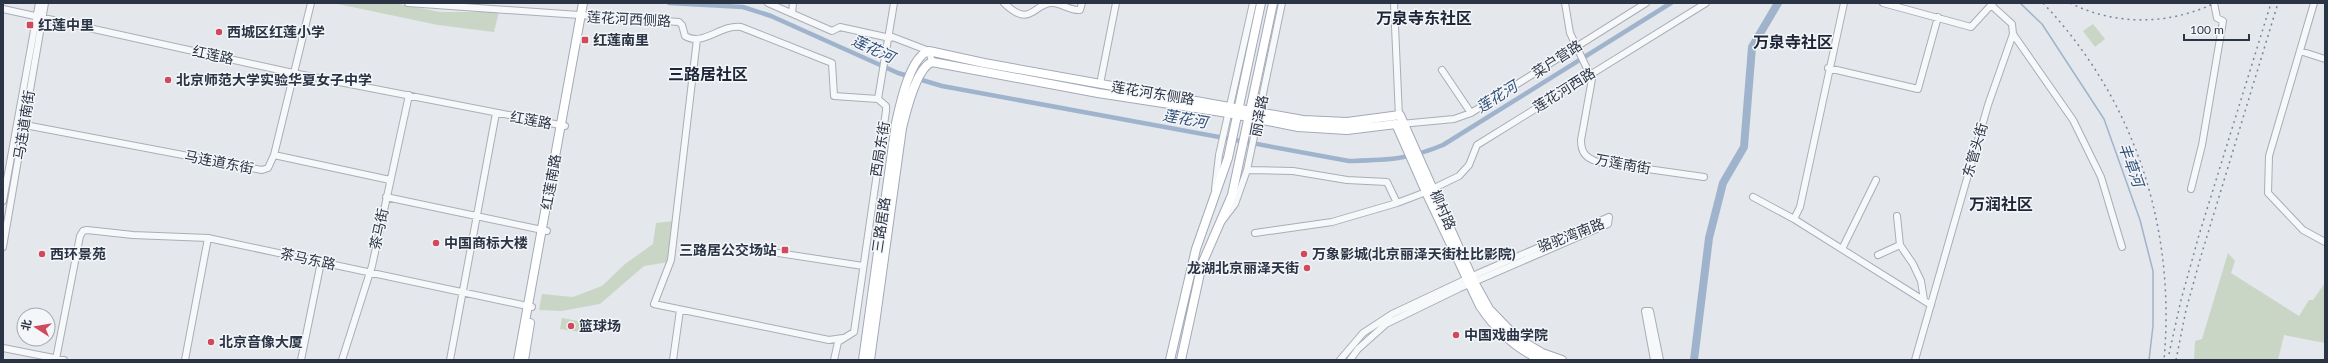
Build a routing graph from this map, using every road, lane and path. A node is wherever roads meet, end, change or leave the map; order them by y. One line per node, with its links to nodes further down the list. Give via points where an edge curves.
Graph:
1 (39, 3): 28 (street, 马连道南街)
2 (45, 3): 28 (street, 马连道南街)
3 (311, 3): 41 (street, 马连道东街)
4 (408, 3): 26 (street, 莲花河西侧路, via 440,7)
5 (588, 3): 26 (main road, 红莲南路)
6 (768, 3): 27 (street)
7 (793, 3): 27 (street)
8 (894, 3): 31 (street)
9 (1004, 3): 10 (street, via 1014,12 1027,14 1052,3 1080,10)
10 (1082, 3)
11 (1116, 3): 42 (street)
12 (1253, 3): 47 (street, 丽泽路)
13 (1261, 3): 49 (main road, 丽泽路)
14 (1273, 3): 50 (main road, 丽泽路)
15 (1282, 3): 51 (street, 丽泽路)
16 (1394, 3): 52 (street)
17 (1565, 3): 33 (street, via 1570,33)
18 (1646, 3): 33 (street, 菜户营路)
19 (1706, 3): 40 (street, 莲花河西路)
20 (1844, 3): 38 (street)
21 (1883, 3): 29 (street)
22 (2214, 3): 62 (street, via 2217,18 2223,21 2202,145)
23 (2314, 3): 35 (street)
24 (1992, 4): 29 (street, via 1971,27); 30 (street, via 2012,24)
25 (3, 9): 28 (street, 红莲路)
26 (583, 12): 32 (street, 莲花河西侧路, via 679,22 685,36); 54 (main road, 红莲南路)
27 (792, 13): 31 (street, via 832,31 840,27)
28 (39, 17): 41 (street, 红莲路); 53 (street, 马连道南街); 66 (street, 马连道南街)
29 (1938, 17): 38 (street, via 1918,89)
30 (2013, 34): 79 (street, via 2073,120 2101,178); 89 (street, 东管头街, via 1988,105)
31 (890, 37): 34 (street); 45 (street)
32 (696, 39): 45 (street, via 729,26 748,29 832,63 834,96); 91 (street, via 671,260 654,304)
33 (1576, 48): 40 (street); 48 (street, 菜户营路)
34 (929, 51): 37 (street); 42 (main road, 莲花河东侧路, via 984,64); 43 (main road, via 919,56)
35 (2300, 51): 36 (street); 76 (street, via 2269,156 2268,193 2304,230)
36 (2325, 59)
37 (932, 62): 43 (main road, via 922,70); 47 (main road, 莲花河东侧路, via 1098,93)
38 (1828, 68): 71 (street, via 1800,207)
39 (1442, 70): 48 (street)
40 (1589, 70): 58 (street, 万莲南街, via 1591,86 1581,140 1581,148 1588,158 1598,162); 61 (street, 莲花河西路, via 1477,145 1463,172)
41 (293, 73): 44 (street, 红莲路); 55 (street, 马连道东街)
42 (1100, 84): 47 (main road, 莲花河东侧路)
43 (908, 93): 104 (main road, 三路居路, via 894,130); 105 (main road, 三路居路)
44 (408, 95): 46 (street, 红莲路); 59 (street, 茶马街)
45 (878, 99): 84 (street, 西局东街, via 887,110)
46 (496, 113): 54 (street, 红莲路); 69 (street)
47 (1228, 113): 49 (main road, 莲花河东侧路); 67 (street, 丽泽路)
48 (1471, 113): 52 (street, 菜户营路, via 1454,119)
49 (1237, 115): 50 (main road, 莲花河东侧路); 67 (main road, 丽泽路, via 1228,158)
50 (1249, 118): 51 (main road, 莲花河东侧路); 72 (main road, 丽泽路, via 1232,195)
51 (1258, 119): 52 (main road, 莲花河东侧路, via 1327,122); 57 (street, 丽泽路)
52 (1400, 121): 56 (main road, 柳村路)
53 (25, 125): 55 (street, 马连道东街, via 262,170 268,168); 78 (street, 马连道南街)
54 (563, 126): 73 (main road, 红莲南路)
55 (274, 155): 59 (street)
56 (1420, 169): 61 (main road, 柳村路); 63 (main road, 柳村路)
57 (1247, 170): 68 (street, via 1293,171 1347,180 1387,182); 72 (street, 丽泽路, via 1235,204)
58 (1704, 177)
59 (390, 180): 64 (street, 茶马街)
60 (1876, 180): 81 (street)
61 (1434, 189): 63 (street, 莲花河西路); 86 (main road, 柳村路)
62 (2191, 190)
63 (1426, 192): 68 (street, 莲花河西路); 86 (main road, 柳村路)
64 (386, 197): 69 (street); 85 (street, 茶马街)
65 (1753, 197): 71 (street)
66 (3, 201)
67 (1213, 203): 106 (main road, 丽泽路, via 1196,249)
68 (1397, 203): 74 (street, 莲花河西路, via 1332,222)
69 (476, 216): 73 (street); 87 (street)
70 (1897, 216): 77 (street)
71 (1794, 219): 81 (street)
72 (1221, 222): 107 (main road, 丽泽路, via 1202,264)
73 (545, 230): 90 (main road, 红莲南路)
74 (1255, 233)
75 (208, 238): 83 (street, 茶马东路); 94 (street, 茶马东路, via 82,231); 96 (street)
76 (2325, 242)
77 (1900, 245): 82 (street); 88 (street, via 1922,281)
78 (3, 247)
79 (2122, 247)
80 (752, 249): 84 (street)
81 (1842, 249): 88 (street)
82 (1878, 255)
83 (321, 262): 85 (street, 茶马东路); 97 (street)
84 (863, 266): 92 (street, 西局东街, via 854,332)
85 (370, 272): 87 (street, 茶马东路); 98 (street, 茶马街)
86 (1470, 280): 86 (street, 骆驼湾南路, via 1608,224 1609,217); 108 (street, 骆驼湾南路, via 1379,321 1355,341); 109 (street, 骆驼湾南路, via 1386,324 1358,349); 110 (main road, 柳村路, via 1480,306 1498,330 1516,346); 111 (main road, 柳村路, via 1489,309 1506,328 1526,344)
87 (462, 292): 90 (street, 茶马东路); 99 (street)
88 (1924, 300): 89 (street)
89 (1931, 305): 114 (street, 东管头街)
90 (530, 306): 100 (main road, 红莲南路); 101 (main road, 红莲南路)
91 (680, 310): 92 (street, via 829,340); 102 (street)
92 (843, 338): 103 (street, 西局东街, via 837,344)
93 (3, 348): 94 (street)
94 (56, 359): 95 (street)
95 (64, 360)
96 (185, 360)
97 (301, 360)
98 (342, 360)
99 (450, 360)
100 (518, 360)
101 (524, 360)
102 (673, 360)
103 (834, 360)
104 (863, 360)
105 (870, 360)
106 (1170, 360)
107 (1181, 360)
108 (1340, 360)
109 (1350, 360)
110 (1541, 360)
111 (1562, 360)
112 (1654, 360): 113 (street, via 1645,312 1650,311)
113 (1660, 360)
114 (1915, 360)

